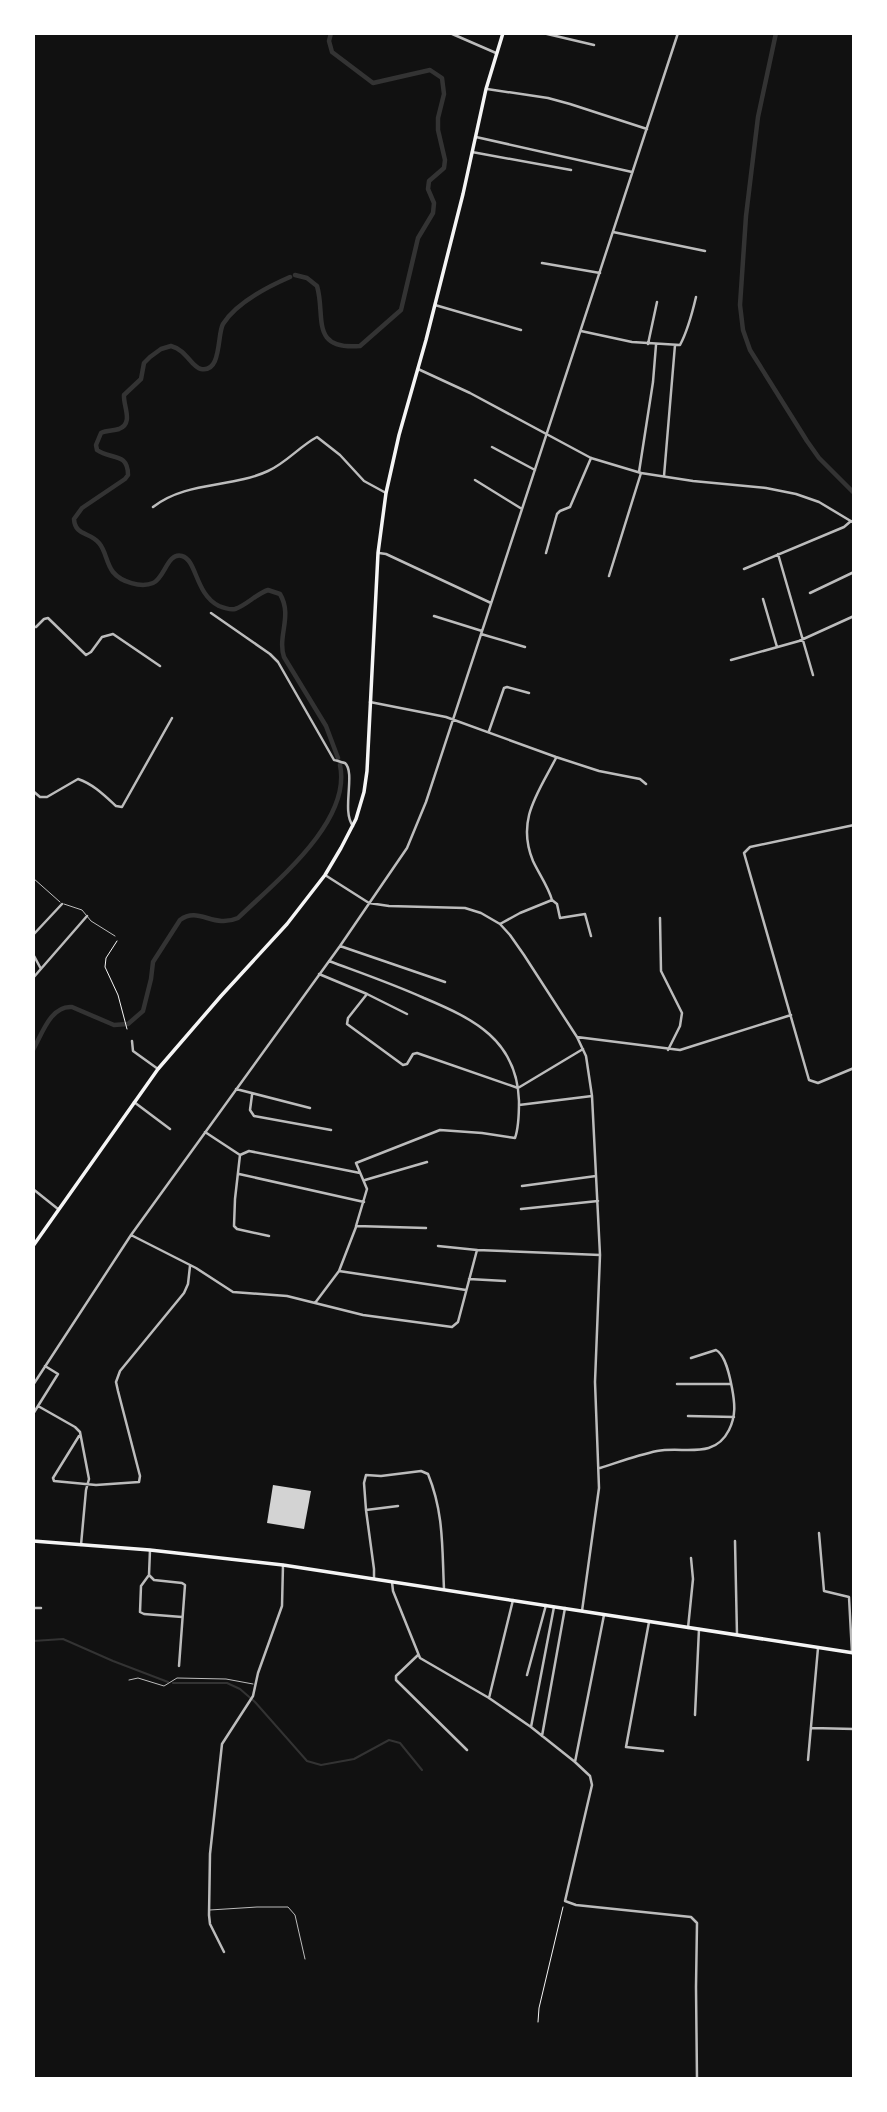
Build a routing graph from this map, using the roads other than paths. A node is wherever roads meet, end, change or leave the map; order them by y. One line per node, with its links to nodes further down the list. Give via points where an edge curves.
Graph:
1 (450, 33): 6 (street)
2 (503, 33): 6 (main road)
3 (542, 33): 5 (street)
4 (678, 33): 8 (street)
5 (594, 45)
6 (496, 53): 7 (main road)
7 (486, 89): 8 (street, via 548,98); 9 (main road)
8 (646, 129): 12 (street)
9 (476, 137): 10 (main road); 12 (street)
10 (472, 152): 11 (street); 19 (main road)
11 (571, 170)
12 (632, 172): 13 (street)
13 (613, 232): 14 (street); 16 (street)
14 (705, 251)
15 (542, 263): 16 (street)
16 (600, 272): 21 (street)
17 (696, 297): 24 (street, via 682,344)
18 (657, 302): 22 (street)
19 (435, 305): 20 (street); 25 (main road)
20 (522, 330)
21 (581, 331): 22 (street); 26 (street)
22 (648, 344): 23 (street)
23 (656, 345): 24 (street); 30 (street)
24 (676, 345): 31 (street)
25 (418, 369): 26 (street); 33 (main road)
26 (547, 435): 28 (street); 29 (street)
27 (492, 447): 29 (street)
28 (591, 458): 30 (street); 38 (street, via 570,508 557,514)
29 (535, 470): 35 (street)
30 (640, 472): 31 (street); 42 (street)
31 (664, 476): 36 (street, via 796,494)
32 (475, 480): 35 (street)
33 (386, 493): 34 (street, via 364,481 316,437 267,472 177,494); 37 (main road)
34 (153, 507)
35 (522, 509): 45 (street)
36 (853, 522): 39 (street)
37 (378, 553): 45 (street); 58 (main road)
38 (546, 553)
39 (778, 554): 40 (street); 51 (street)
40 (744, 569)
41 (854, 572): 43 (street)
42 (609, 576)
43 (810, 593)
44 (764, 599): 53 (street)
45 (491, 603): 50 (street)
46 (211, 614): 66 (street, via 278,662 334,760 347,766)
47 (434, 616): 50 (street)
48 (854, 616): 51 (street)
49 (33, 627): 55 (street, via 48,618 86,655 102,636 113,634)
50 (481, 633): 52 (street); 60 (street)
51 (803, 639): 53 (street); 56 (street)
52 (525, 647)
53 (778, 647): 54 (street)
54 (731, 660)
55 (160, 666)
56 (813, 674)
57 (529, 693): 61 (street, via 505,687)
58 (370, 702): 60 (street); 66 (main road, via 365,782)
59 (172, 718): 64 (street, via 122,807 78,779 47,797)
60 (453, 719): 61 (street); 70 (street, via 412,839)
61 (489, 731): 62 (street)
62 (556, 757): 63 (street); 69 (street, via 526,820 531,854)
63 (646, 784)
64 (33, 791)
65 (854, 825): 87 (street, via 745,850)
66 (353, 826): 67 (main road)
67 (325, 875): 70 (street); 93 (main road)
68 (33, 878): 71 (lane)
69 (552, 900): 74 (street); 77 (street, via 562,918 585,914)
70 (369, 903): 74 (street, via 465,908); 78 (street)
71 (62, 904): 72 (lane, via 79,908); 75 (street)
72 (87, 916): 76 (lane); 81 (street)
73 (660, 918): 91 (street, via 661,971 682,1013)
74 (500, 924): 88 (street)
75 (33, 935)
76 (115, 936)
77 (591, 936)
78 (340, 946): 80 (street); 84 (street)
79 (33, 954): 81 (street)
80 (329, 961): 82 (street); 94 (street, via 430,1000 485,1029 511,1060)
81 (41, 969): 83 (street)
82 (319, 974): 85 (street); 95 (street)
83 (33, 978)
84 (445, 982)
85 (367, 994): 86 (street); 94 (street, via 347,1023 401,1065 417,1053)
86 (407, 1014)
87 (791, 1015): 91 (street); 92 (street, via 810,1082)
88 (577, 1037): 90 (street); 91 (street)
89 (132, 1041): 93 (street, via 133,1051)
90 (583, 1049): 94 (street); 97 (street)
91 (668, 1050)
92 (854, 1068)
93 (158, 1069): 98 (main road)
94 (518, 1088): 99 (street)
95 (236, 1089): 96 (street); 103 (street)
96 (252, 1095): 100 (street); 102 (street, via 254,1116)
97 (592, 1096): 99 (street); 108 (street)
98 (134, 1102): 101 (street); 114 (main road)
99 (519, 1105): 106 (street, via 515,1138 439,1130 356,1162)
100 (310, 1108)
101 (170, 1129)
102 (331, 1130)
103 (205, 1132): 104 (street); 118 (street)
104 (240, 1155): 106 (street, via 249,1151); 107 (street)
105 (427, 1162): 109 (street)
106 (360, 1173): 109 (street)
107 (239, 1174): 113 (street); 119 (street, via 234,1226)
108 (596, 1176): 110 (street); 112 (street)
109 (365, 1180): 113 (street)
110 (522, 1186)
111 (33, 1189): 114 (street)
112 (598, 1201): 115 (street); 123 (street)
113 (364, 1202): 116 (street)
114 (58, 1209): 120 (main road)
115 (521, 1209)
116 (356, 1226): 117 (street); 125 (street)
117 (426, 1228)
118 (131, 1235): 124 (street); 131 (street)
119 (269, 1236)
120 (33, 1245)
121 (438, 1247): 122 (street)
122 (477, 1250): 123 (street); 126 (street)
123 (600, 1255): 140 (street, via 595,1382)
124 (190, 1265): 129 (street, via 233,1292); 141 (street, via 184,1293 117,1377 139,1482)
125 (339, 1271): 128 (street); 129 (street)
126 (469, 1279): 127 (street); 128 (street)
127 (505, 1281)
128 (466, 1290): 129 (street, via 458,1322 452,1327 363,1315)
129 (315, 1303)
130 (691, 1358): 133 (street, via 721,1352)
131 (45, 1366): 134 (street); 135 (street, via 58,1374)
132 (677, 1384): 133 (street)
133 (731, 1384): 138 (street)
134 (33, 1385)
135 (38, 1406): 136 (street); 139 (street, via 78,1429)
136 (33, 1414)
137 (688, 1416): 138 (street)
138 (734, 1417): 140 (street, via 723,1440 710,1448 656,1451)
139 (79, 1436): 141 (street); 141 (street, via 53,1479)
140 (598, 1468): 161 (street)
141 (88, 1484): 147 (street)
142 (398, 1506): 143 (street)
143 (366, 1510): 152 (street); 154 (street, via 366,1475 426,1472 441,1516)
144 (819, 1533): 169 (street, via 824,1591 849,1597)
145 (33, 1541): 147 (main road)
146 (735, 1541): 167 (street)
147 (81, 1545): 148 (main road)
148 (150, 1550): 150 (main road); 151 (street)
149 (691, 1558): 165 (street)
150 (283, 1565): 152 (main road); 174 (street, via 282,1606)
151 (149, 1575): 163 (street, via 185,1585); 163 (street, via 141,1586 140,1612)
152 (374, 1578): 153 (main road)
153 (392, 1581): 154 (main road); 170 (street)
154 (444, 1589): 155 (main road)
155 (513, 1600): 156 (main road); 175 (street)
156 (545, 1605): 157 (main road); 172 (street)
157 (554, 1607): 160 (main road); 177 (street)
158 (33, 1608): 159 (street)
159 (41, 1608)
160 (565, 1608): 161 (main road); 180 (street)
161 (582, 1611): 162 (main road)
162 (604, 1615): 164 (main road); 184 (street)
163 (182, 1617): 171 (street)
164 (649, 1622): 165 (main road); 182 (street, via 626,1747)
165 (688, 1628): 166 (main road)
166 (699, 1629): 167 (main road); 176 (street)
167 (737, 1635): 168 (main road)
168 (818, 1648): 169 (main road); 178 (street)
169 (853, 1653)
170 (418, 1656): 175 (street); 181 (street, via 396,1680)
171 (179, 1666)
172 (527, 1675)
173 (129, 1680): 174 (lane, via 164,1686 177,1678)
174 (255, 1684): 185 (street, via 253,1696 222,1744)
175 (489, 1698): 177 (street)
176 (695, 1715)
177 (531, 1727): 180 (street)
178 (810, 1728): 179 (street); 183 (street)
179 (854, 1729)
180 (542, 1736): 184 (street)
181 (467, 1750)
182 (663, 1751)
183 (808, 1760)
184 (575, 1762): 188 (street, via 590,1776 592,1785 565,1901 691,1917 697,1923)
185 (209, 1910): 186 (street); 187 (lane, via 288,1907 295,1915)
186 (225, 1952)
187 (305, 1959)
188 (697, 2079)

